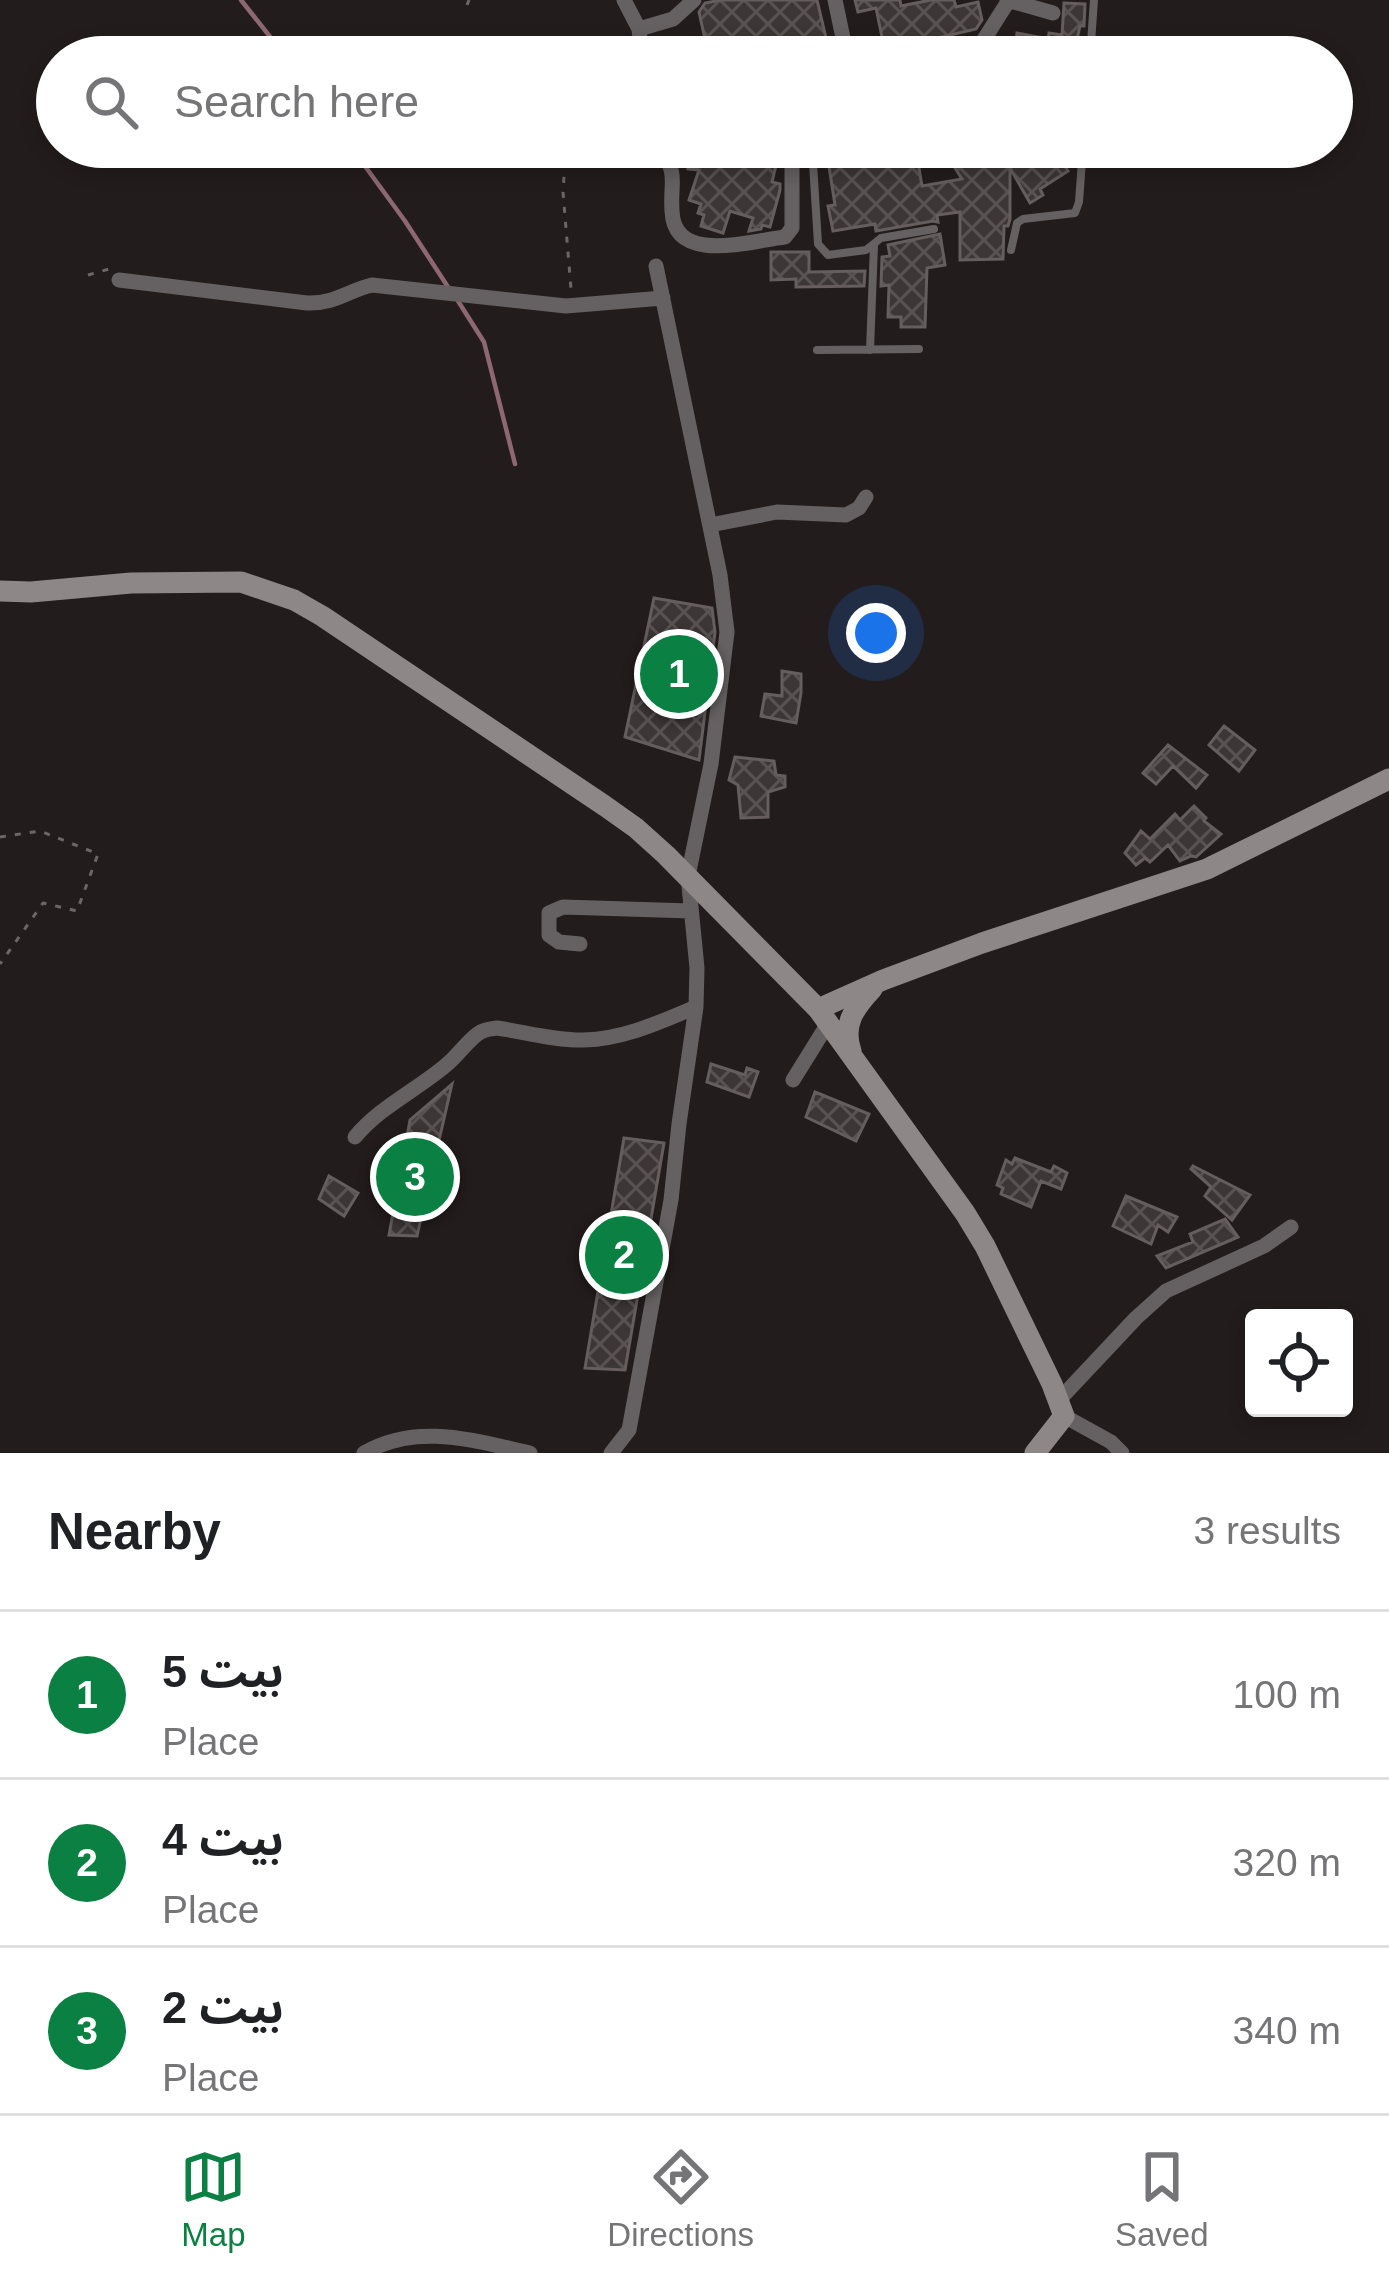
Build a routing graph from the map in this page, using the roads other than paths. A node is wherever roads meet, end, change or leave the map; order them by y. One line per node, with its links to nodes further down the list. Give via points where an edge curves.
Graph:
1 (624, 0): 7 (street)
2 (694, 0): 7 (street, via 673,19)
3 (835, 0): 9 (street)
4 (1008, 0): 6 (street); 10 (street)
5 (1094, 0): 11 (lane)
6 (1053, 13)
7 (639, 29): 8 (street)
8 (640, 36)
9 (843, 36)
10 (987, 36)
11 (1091, 36)
12 (670, 168): 13 (street, via 674,229 704,246 785,237 792,229)
13 (792, 168)
14 (813, 168): 17 (lane, via 818,244 828,254)
15 (1081, 168): 18 (lane, via 1075,213 1017,223)
16 (934, 229): 17 (lane)
17 (874, 244): 24 (lane)
18 (1011, 250)
19 (656, 266): 21 (street)
20 (118, 280): 21 (street, via 307,303 372,285 571,305)
21 (663, 298): 26 (street)
22 (919, 349): 24 (lane)
23 (817, 350): 24 (lane)
24 (870, 350)
25 (866, 496): 26 (street, via 836,517 776,512)
26 (710, 525): 29 (street, via 727,632)
27 (0, 591): 29 (street, via 241,582 294,600 620,817)
28 (1389, 779): 32 (street, via 1207,869)
29 (688, 876): 30 (street); 34 (street)
30 (691, 910): 31 (street, via 549,913 550,934); 33 (street)
31 (580, 944)
32 (886, 979): 34 (street); 35 (street, via 848,1023)
33 (696, 1007): 37 (street, via 610,1038 488,1029); 44 (street, via 632,1415)
34 (824, 1016): 35 (street); 36 (street)
35 (851, 1052): 39 (street, via 985,1246)
36 (793, 1080)
37 (355, 1137)
38 (1291, 1227): 39 (street, via 1166,1291)
39 (1061, 1408): 45 (street); 46 (street)
40 (460, 1437): 41 (street, via 402,1438); 42 (street); 43 (street)
41 (364, 1453)
42 (445, 1453)
43 (530, 1453)
44 (610, 1453)
45 (1035, 1453)
46 (1122, 1453)

